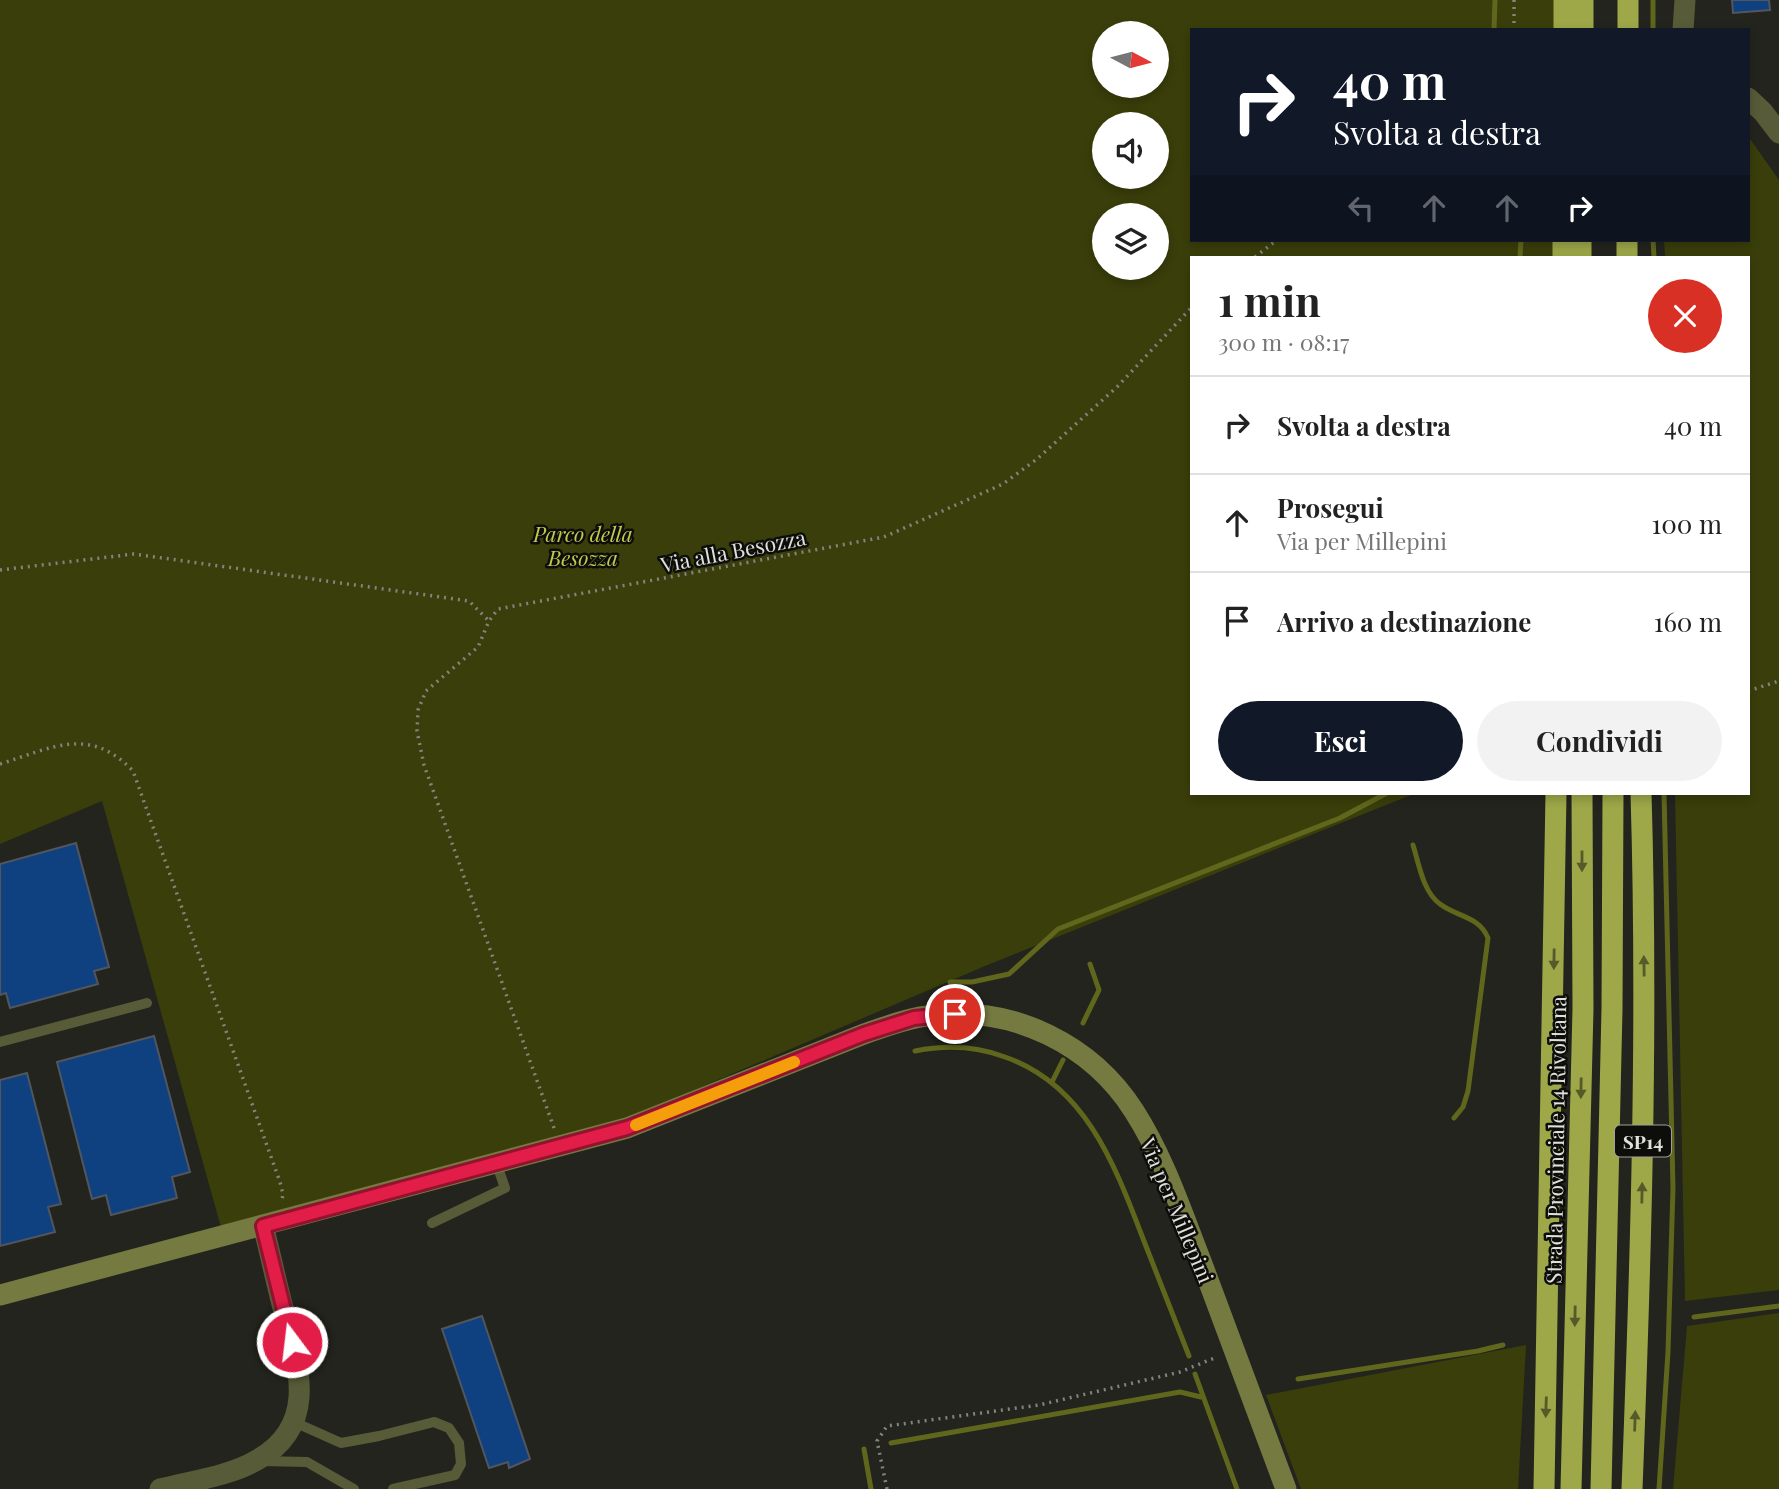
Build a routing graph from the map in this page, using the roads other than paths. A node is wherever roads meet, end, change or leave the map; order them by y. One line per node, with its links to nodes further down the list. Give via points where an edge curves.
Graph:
1 (1564, 0): 6 (highway)
2 (1583, 0): 7 (highway)
3 (1614, 0): 8 (highway)
4 (1628, 0): 9 (highway)
5 (1685, 0): 10 (street)
6 (1564, 28)
7 (1583, 28)
8 (1614, 28)
9 (1628, 28)
10 (1683, 28)
11 (1750, 100): 12 (street)
12 (1779, 134)
13 (1556, 795): 29 (highway, one-way to 29)
14 (1582, 795): 30 (highway, Strada Provinciale 14 Rivoltana, one-way to 30, via 1583,1009)
15 (1613, 795): 31 (highway, SP14)
16 (1641, 795): 32 (highway, SP14, one-way to 16, via 1645,1011)
17 (147, 1003): 18 (lane)
18 (0, 1042)
19 (497, 1165): 20 (lane, via 505,1188); 21 (street, Via per Millepini); 28 (street, Via per Millepini, via 627,1128 904,1021 986,1015 1045,1033 1104,1073 1130,1105 1163,1165)
20 (432, 1223)
21 (263, 1226): 22 (street, Via per Millepini); 23 (street, via 299,1366 300,1398)
22 (0, 1296)
23 (294, 1422): 24 (street); 27 (lane, via 341,1443 434,1422 449,1428 459,1443 461,1464 455,1475)
24 (257, 1461): 25 (street); 26 (lane, via 307,1462)
25 (160, 1489)
26 (354, 1489)
27 (393, 1489)
28 (1286, 1489)
29 (1544, 1489)
30 (1571, 1489)
31 (1601, 1489)
32 (1632, 1489)

